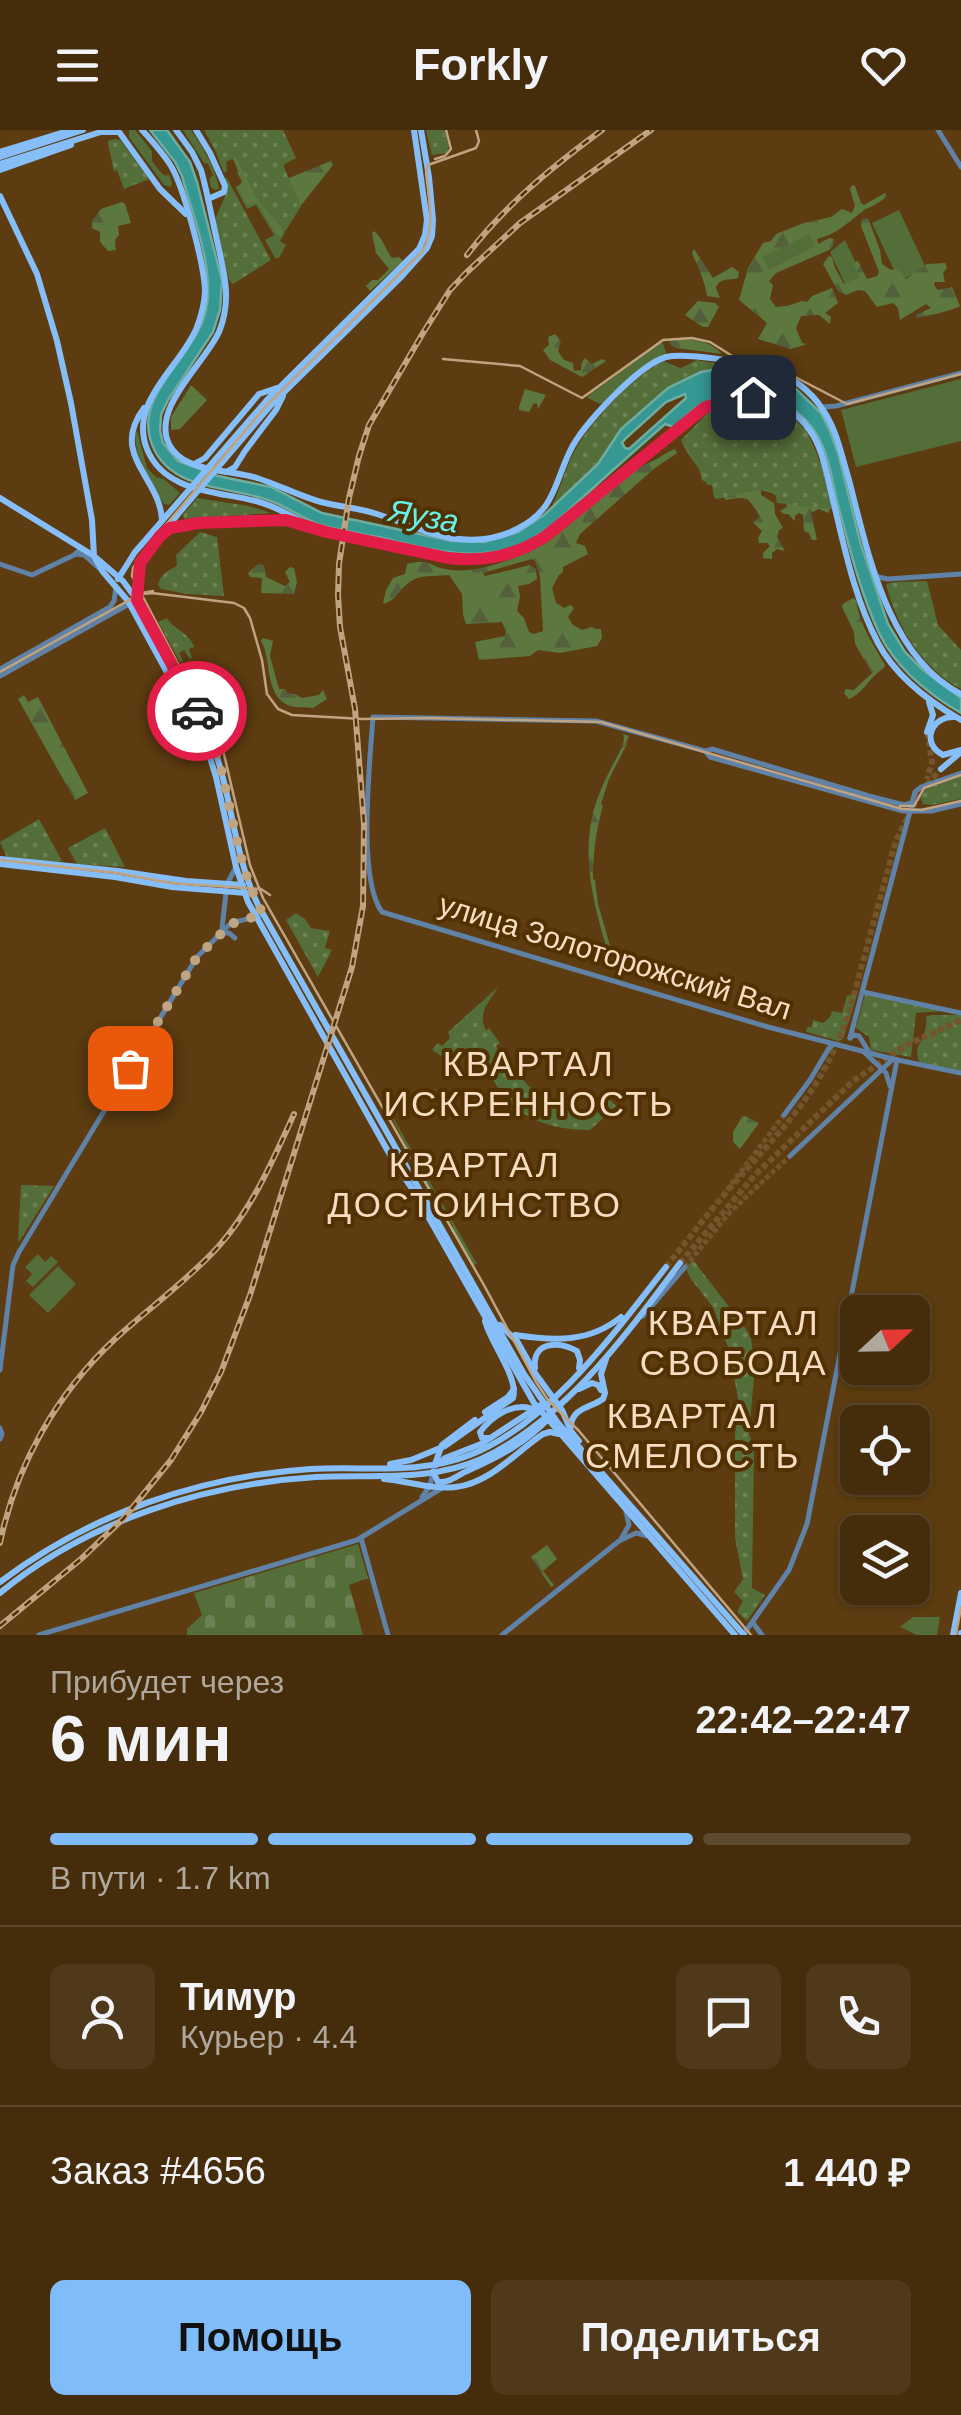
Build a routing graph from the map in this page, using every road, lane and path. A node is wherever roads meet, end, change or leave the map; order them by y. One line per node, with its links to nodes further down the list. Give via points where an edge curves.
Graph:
1 (72, 130): 11 (main road)
2 (83, 130): 10 (main road)
3 (125, 130): 13 (main road, via 166,193 176,193)
4 (142, 130): 13 (main road)
5 (176, 130): 14 (main road, via 196,159)
6 (196, 130): 14 (main road, via 225,186)
7 (417, 130): 18 (main road, via 429,173 429,244)
8 (938, 130): 12 (street)
9 (101, 132): 10 (main road); 11 (main road); 16 (main road, via 119,132)
10 (62, 140): 11 (main road)
11 (0, 161)
12 (961, 167)
13 (178, 180): 16 (main road)
14 (207, 195): 27 (main road, via 227,298 214,341 164,428 170,446)
15 (0, 196): 40 (main road, via 45,296)
16 (191, 225): 20 (main road, via 203,306 193,336)
17 (961, 372): 21 (street)
18 (281, 390): 19 (main road); 19 (main road)
19 (270, 401): 26 (main road); 28 (main road)
20 (148, 404): 24 (main road); 25 (main road)
21 (840, 404): 22 (street); 23 (street)
22 (822, 407): 23 (main road); 30 (main road, via 799,385 760,366 666,358 586,425 546,508 495,537 442,535)
23 (829, 419): 47 (main road)
24 (144, 435): 25 (main road, via 137,429); 33 (main road, via 165,473 184,485)
25 (132, 436): 32 (main road, via 135,458)
26 (212, 463): 27 (main road); 27 (main road); 29 (main road); 34 (main road)
27 (194, 464)
28 (238, 464): 29 (main road); 30 (main road)
29 (224, 472): 30 (main road)
30 (247, 476)
31 (0, 498): 41 (main road)
32 (159, 504): 34 (main road); 36 (main road)
33 (268, 505): 35 (main road, via 276,514); 38 (main road)
34 (176, 511): 36 (main road); 37 (main road); 39 (main road)
35 (268, 519): 37 (main road); 38 (main road)
36 (162, 522): 42 (main road)
37 (188, 524): 39 (main road)
38 (306, 524): 54 (main road, via 466,560 496,558 546,536 704,408 731,398 773,402 814,436 876,640)
39 (164, 532): 51 (main road, via 138,567)
40 (95, 534): 41 (main road); 43 (main road); 45 (main road)
41 (78, 552): 43 (main road); 44 (street, via 32,575); 45 (street)
42 (136, 552): 45 (main road); 49 (main road)
43 (94, 556): 45 (main road)
44 (0, 564)
45 (105, 567): 49 (main road)
46 (961, 574): 48 (street)
47 (878, 577): 48 (street); 50 (main road)
48 (888, 579): 50 (street)
49 (118, 581): 51 (main road); 52 (street, via 110,607)
50 (881, 586): 53 (main road, via 903,639)
51 (133, 602): 52 (street); 66 (main road, via 209,751); 68 (main road, via 212,742)
52 (0, 672)
53 (961, 694)
54 (925, 697): 55 (main road); 56 (main road, via 933,714)
55 (959, 719): 57 (main road, via 936,722 931,744 943,755)
56 (927, 732)
57 (961, 751): 59 (main road)
58 (706, 752): 61 (street, via 904,805); 63 (street); 76 (street, улица Золоторожский Вал, via 596,721 372,716 367,809 378,908)
59 (941, 769)
60 (961, 773): 61 (street, via 921,787)
61 (914, 797): 63 (street); 64 (street)
62 (961, 804): 64 (street)
63 (911, 812): 64 (street); 72 (street)
64 (928, 812)
65 (0, 861): 67 (main road, via 172,887)
66 (236, 867): 67 (street); 68 (main road)
67 (227, 888): 68 (main road); 70 (street)
68 (247, 889): 69 (main road)
69 (260, 915): 70 (street); 93 (main road); 93 (main road, via 394,1162)
70 (223, 930): 71 (street); 96 (street, via 195,960 19,1252)
71 (235, 938)
72 (863, 992): 73 (street); 74 (street)
73 (961, 1013)
74 (854, 1027): 75 (street); 77 (street)
75 (858, 1036): 77 (street); 78 (street)
76 (811, 1038): 79 (street, улица Золоторожский Вал); 82 (street)
77 (849, 1039): 79 (street); 80 (street)
78 (862, 1043): 80 (street); 81 (street)
79 (838, 1045): 80 (street, улица Золоторожский Вал); 82 (street)
80 (856, 1049): 81 (street, улица Золоторожский Вал); 84 (street)
81 (872, 1053): 83 (street, улица Золоторожский Вал)
82 (822, 1059): 88 (street)
83 (895, 1060): 84 (street); 85 (street); 87 (street)
84 (884, 1070): 86 (street); 87 (street)
85 (961, 1074)
86 (873, 1080): 87 (street, via 883,1078); 89 (street)
87 (890, 1089): 120 (street, via 806,1524 789,1570)
88 (784, 1114)
89 (790, 1156)
90 (682, 1265): 95 (main road)
91 (666, 1267): 92 (main road)
92 (640, 1299): 94 (main road, via 610,1326 582,1338); 99 (main road)
93 (487, 1314): 94 (main road); 97 (main road, via 493,1344); 102 (main road); 108 (main road, via 544,1406)
94 (512, 1335): 98 (main road)
95 (608, 1353): 101 (main road); 105 (main road, via 601,1374 604,1396 574,1414)
96 (0, 1370)
97 (512, 1378): 109 (main road, via 512,1393 442,1445); 110 (main road, via 513,1398 460,1438 426,1455)
98 (542, 1383): 99 (main road, via 536,1354 558,1346 580,1357); 100 (main road)
99 (567, 1384): 100 (main road)
100 (556, 1396): 101 (main road, via 572,1410 602,1392 592,1383); 105 (main road); 107 (main road); 110 (main road, via 470,1456)
101 (566, 1398): 110 (main road, via 517,1438 473,1462 429,1473); 111 (main road, via 502,1455)
102 (546, 1418): 104 (main road); 107 (main road, via 523,1405 486,1424 482,1438)
103 (0, 1428): 106 (street)
104 (560, 1435): 110 (main road, via 543,1434 481,1479 458,1487); 113 (main road)
105 (576, 1436): 108 (main road)
106 (0, 1438)
107 (491, 1438): 109 (main road)
108 (594, 1463): 117 (main road)
109 (434, 1469): 111 (main road, via 440,1483); 112 (street)
110 (353, 1472): 118 (main road, via 226,1488 144,1512 57,1553)
111 (452, 1480): 112 (street)
112 (416, 1503): 115 (street)
113 (626, 1510): 114 (main road); 116 (street, via 628,1528)
114 (648, 1536): 116 (street, via 636,1532); 117 (main road)
115 (362, 1538): 122 (street); 123 (street)
116 (620, 1541): 124 (street)
117 (692, 1581): 125 (main road); 126 (main road)
118 (1, 1589)
119 (961, 1592): 121 (main road)
120 (753, 1624): 126 (street); 127 (street)
121 (958, 1634)
122 (39, 1635)
123 (388, 1635)
124 (502, 1635)
125 (734, 1635)
126 (743, 1635)
127 (762, 1635)

